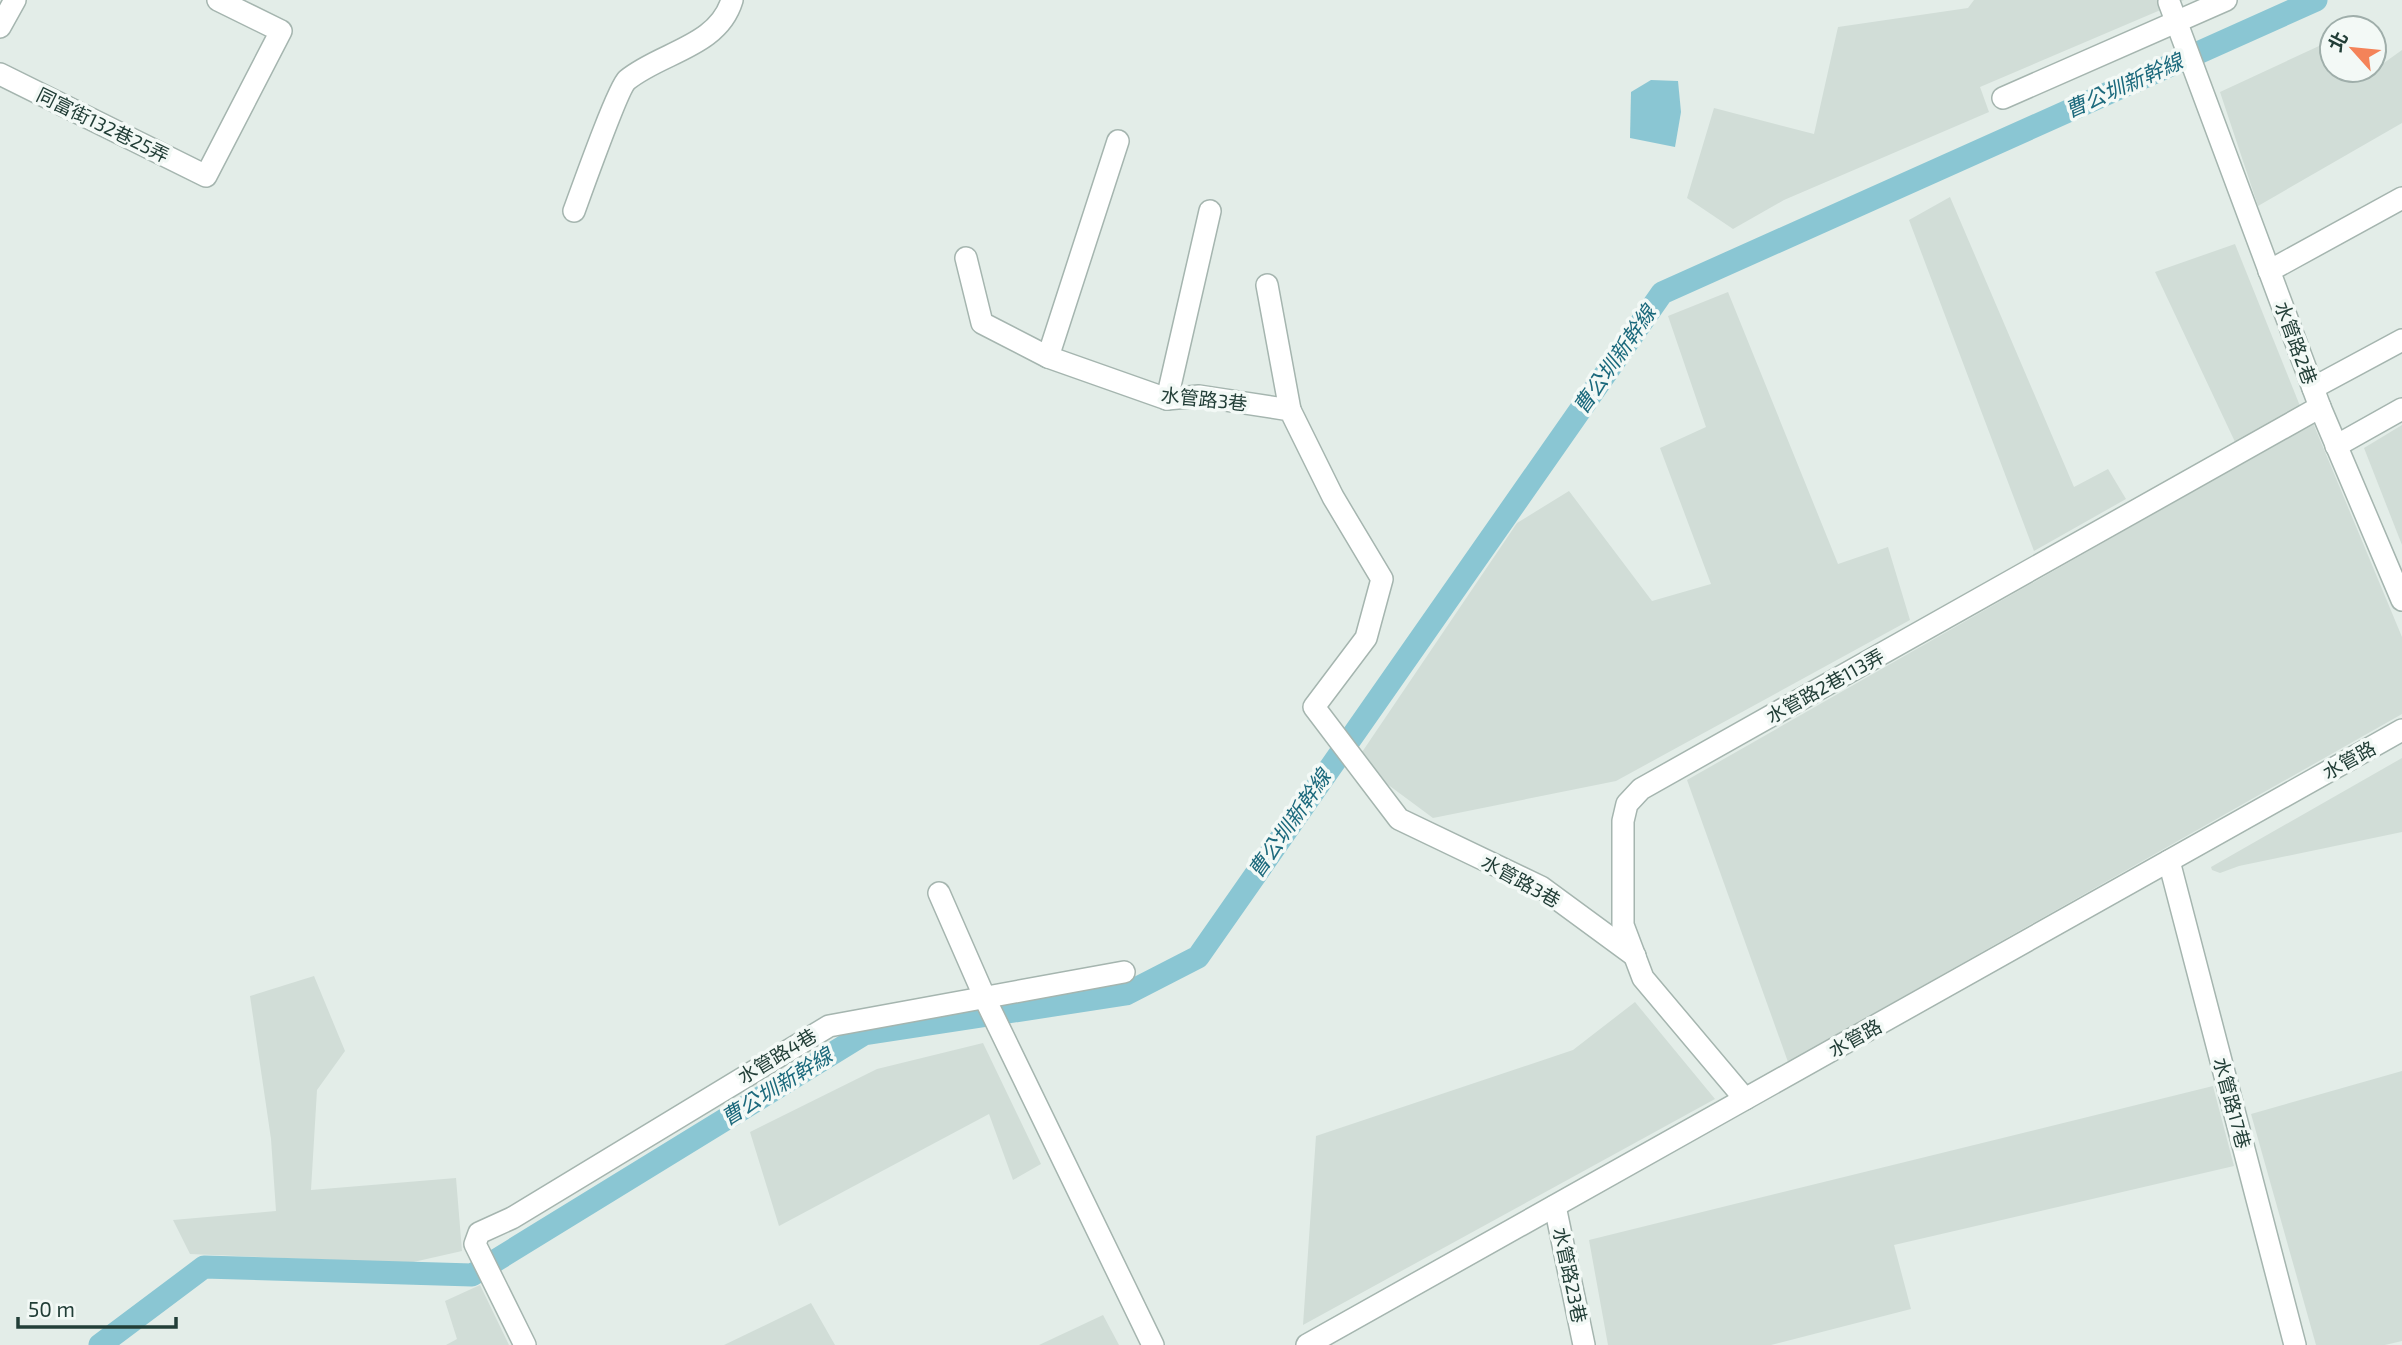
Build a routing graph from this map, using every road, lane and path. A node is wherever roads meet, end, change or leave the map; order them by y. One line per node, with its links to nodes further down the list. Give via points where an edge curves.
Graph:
1 (15, 0): 6 (street)
2 (218, 0): 7 (street, 同富街132巷25弄, via 281,31 206,177)
3 (732, 0): 11 (street, via 723,21 710,33 625,82)
4 (2226, 0): 5 (street)
5 (2176, 19): 8 (street); 14 (street, 水管路2巷)
6 (0, 27)
7 (0, 74)
8 (2003, 98)
9 (1118, 141): 17 (street)
10 (2402, 198): 14 (street)
11 (574, 211)
12 (1210, 211): 19 (street)
13 (966, 258): 17 (street, 水管路3巷, via 982,323)
14 (2269, 271): 18 (street, 水管路2巷)
15 (1267, 285): 21 (street)
16 (2402, 340): 18 (street, 水管路2巷113弄)
17 (1048, 357): 19 (street, 水管路3巷)
18 (2316, 398): 22 (street, 水管路2巷); 27 (street, 水管路2巷113弄, via 1641,789 1627,804 1623,821 1623,925)
19 (1167, 399): 21 (street, 水管路3巷, via 1199,396)
20 (2402, 409): 22 (street)
21 (1290, 410): 27 (street, 水管路3巷, via 1382,579 1366,638 1315,709 1399,819 1541,887)
22 (2336, 446): 23 (street, 水管路2巷)
23 (2402, 600)
24 (2402, 730): 25 (street, 水管路)
25 (2169, 861): 30 (street, 水管路); 36 (street, 水管路17巷)
26 (939, 893): 29 (street)
27 (1634, 956): 30 (street, 水管路2巷113弄, via 1643,978)
28 (1124, 972): 29 (street, 水管路4巷)
29 (987, 1001): 32 (street, 水管路4巷, via 829,1026 522,1212 479,1233 475,1244); 33 (street)
30 (1745, 1099): 31 (street, 水管路)
31 (1555, 1206): 34 (street, 水管路); 35 (street, 水管路23巷)
32 (524, 1345)
33 (1153, 1345)
34 (1307, 1345)
35 (1584, 1345)
36 (2295, 1345)

